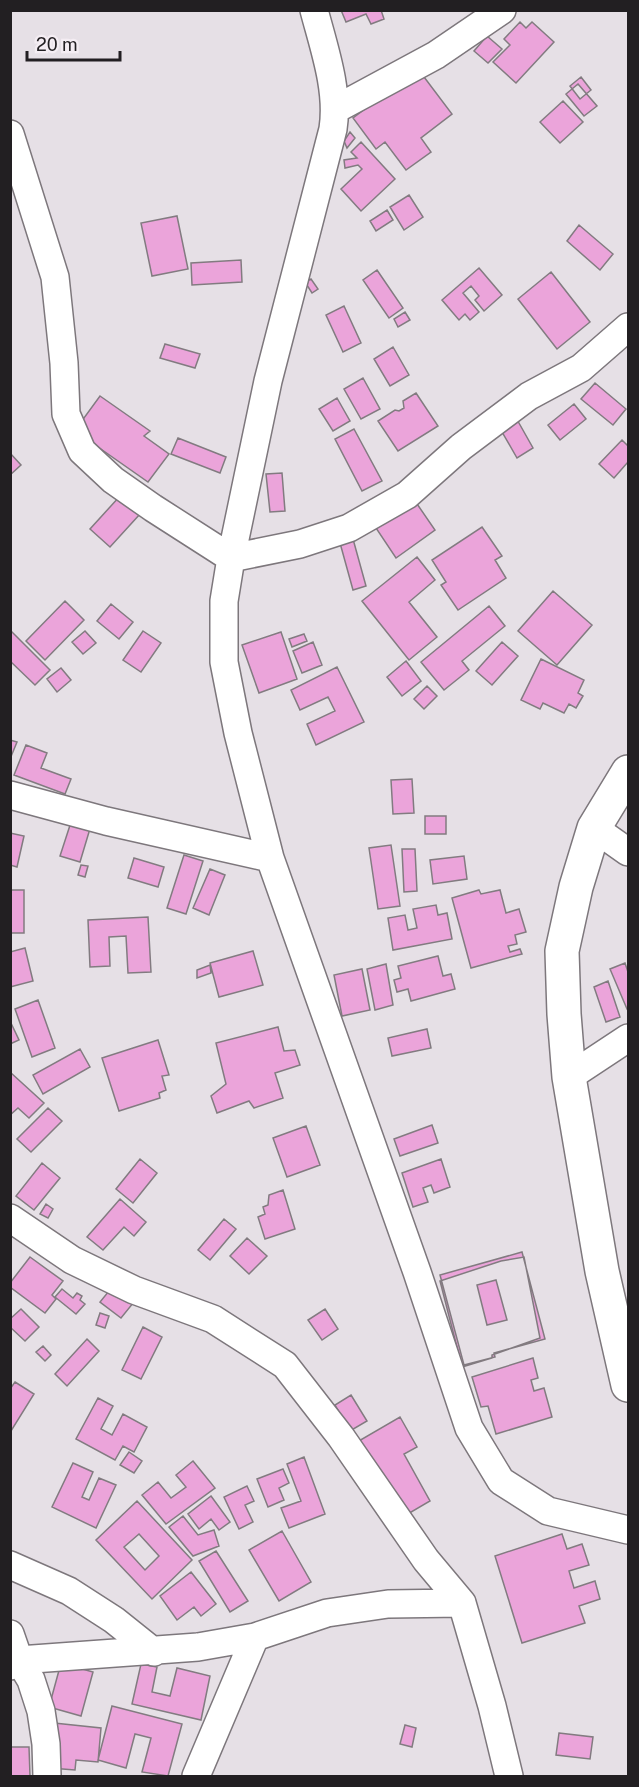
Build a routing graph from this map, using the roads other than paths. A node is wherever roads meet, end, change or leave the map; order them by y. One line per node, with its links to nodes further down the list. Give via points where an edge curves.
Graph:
1 (314, 10): 3 (street)
2 (502, 10): 3 (street, via 436,56)
3 (336, 109): 6 (street, via 268,381)
4 (10, 134): 6 (street, via 55,277 66,414 82,451 113,480)
5 (628, 327): 6 (street, via 580,368 530,396 461,447 407,495 349,528 300,544)
6 (231, 558): 11 (street, via 224,601 224,662)
7 (628, 772): 9 (street)
8 (10, 795): 11 (street, via 106,822)
9 (594, 828): 10 (street); 13 (street, via 562,951)
10 (628, 852)
11 (270, 858): 16 (street, via 469,1428 501,1480 510,1487 548,1511)
12 (628, 1038): 13 (street)
13 (569, 1077): 15 (street, via 602,1271)
14 (10, 1218): 18 (street, via 72,1260 134,1290 213,1319 285,1365 341,1437 426,1560)
15 (628, 1385)
16 (628, 1530)
17 (12, 1574): 21 (street, via 69,1591)
18 (462, 1603): 20 (street, via 388,1604 327,1613); 25 (street)
19 (10, 1634): 22 (street)
20 (255, 1637): 21 (street); 24 (street)
21 (154, 1652): 22 (street)
22 (15, 1663): 23 (street, via 31,1680 41,1711)
23 (47, 1776)
24 (196, 1776)
25 (508, 1776)

